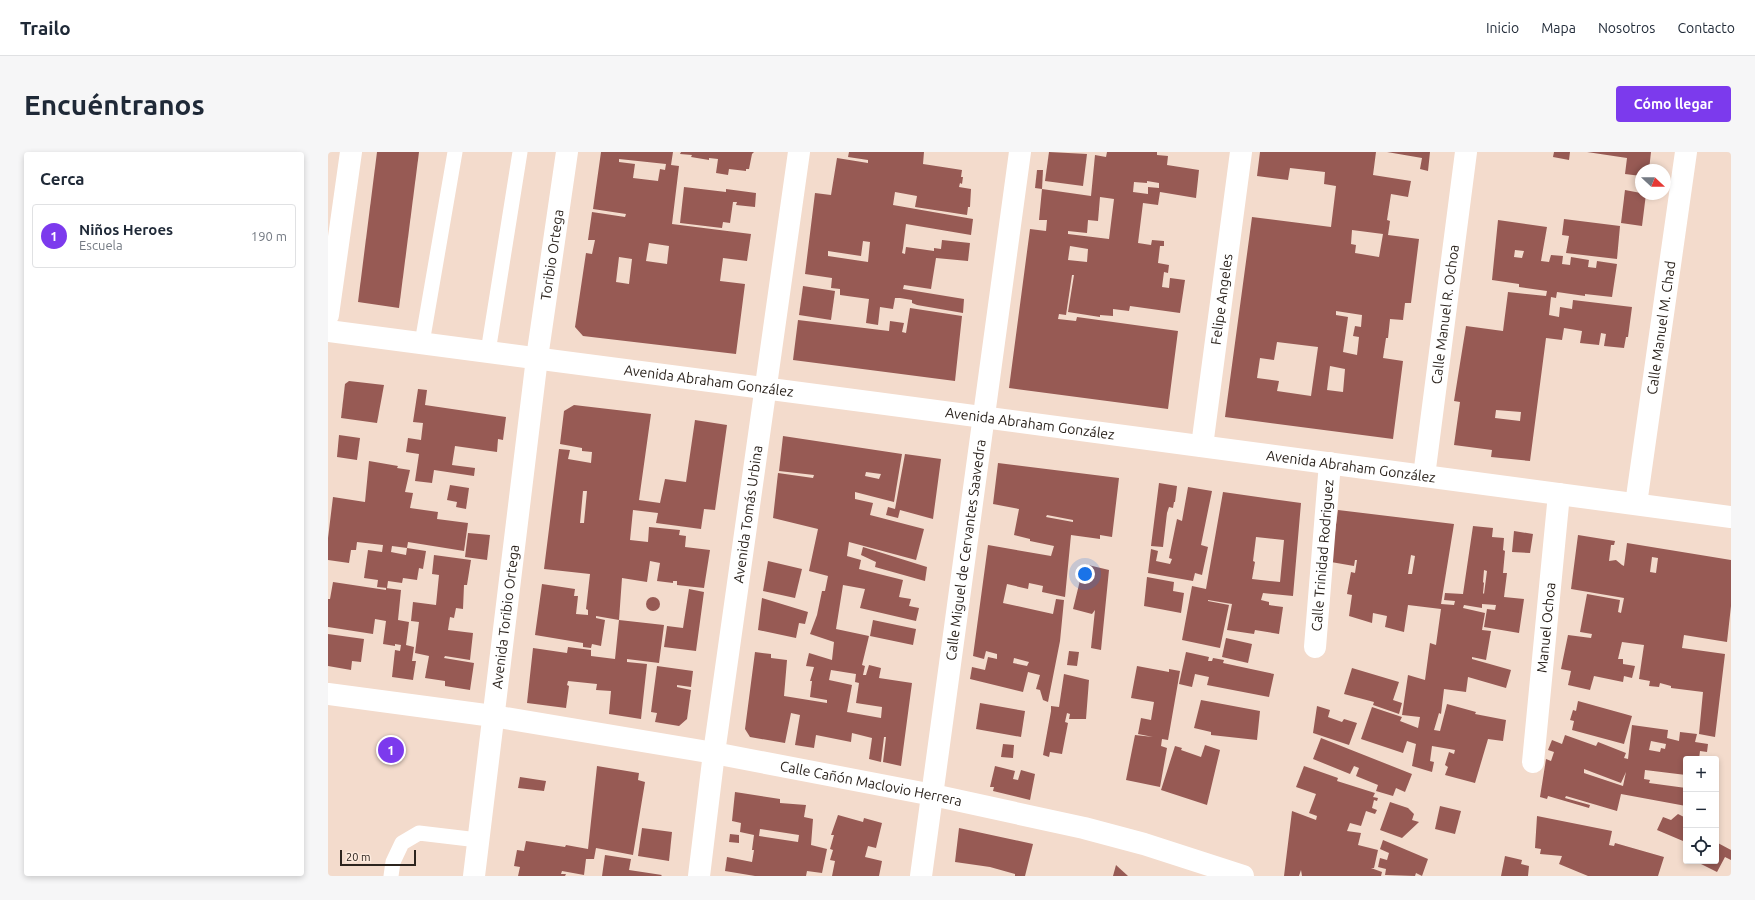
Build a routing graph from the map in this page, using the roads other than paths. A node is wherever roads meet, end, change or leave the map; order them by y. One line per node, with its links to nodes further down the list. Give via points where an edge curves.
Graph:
1 (351, 152): 10 (street)
2 (455, 152): 12 (lane)
3 (520, 152): 13 (lane)
4 (568, 152): 14 (street, Toribio Ortega)
5 (799, 152): 15 (street, Avenida Tomás Urbina)
6 (1020, 152): 16 (street, Calle Miguel de Cervantes Saavedra)
7 (1241, 152): 17 (street, Felipe Angeles)
8 (1466, 152): 19 (street, Calle Manuel R. Ochoa)
9 (1686, 152): 21 (street, Calle Manuel M. Chad)
10 (328, 315)
11 (328, 331): 12 (street, Avenida Abraham González)
12 (422, 343): 13 (street, Avenida Abraham González)
13 (488, 352): 14 (street, Avenida Abraham González)
14 (537, 358): 15 (street, Avenida Abraham González); 25 (street, Avenida Toribio Ortega)
15 (767, 389): 16 (street, Avenida Abraham González); 26 (street, Avenida Tomás Urbina)
16 (983, 415): 17 (street, Avenida Abraham González); 28 (street, Calle Miguel de Cervantes Saavedra)
17 (1202, 446): 18 (street, Avenida Abraham González)
18 (1330, 463): 19 (street, Avenida Abraham González); 23 (street, Calle Trinidad Rodriguez)
19 (1424, 476): 20 (street, Avenida Abraham González)
20 (1559, 494): 21 (street, Avenida Abraham González); 27 (street, Manuel Ochoa)
21 (1636, 504): 22 (street, Avenida Abraham González)
22 (1731, 517)
23 (1315, 647)
24 (328, 694): 25 (street, Calle Cañón Maclovio Herrera)
25 (493, 716): 26 (street, Calle Cañón Maclovio Herrera); 29 (street, Avenida Toribio Ortega)
26 (714, 753): 28 (street, Calle Cañón Maclovio Herrera); 32 (street, Avenida Tomás Urbina)
27 (1533, 762)
28 (933, 795): 33 (street, Calle Miguel de Cervantes Saavedra); 34 (street, Calle Cañón Maclovio Herrera, via 1084,828 1144,844)
29 (478, 840): 30 (lane, via 419,833 402,843 393,862); 31 (street, Avenida Toribio Ortega)
30 (391, 876)
31 (474, 876)
32 (700, 876)
33 (921, 876)
34 (1243, 876)

